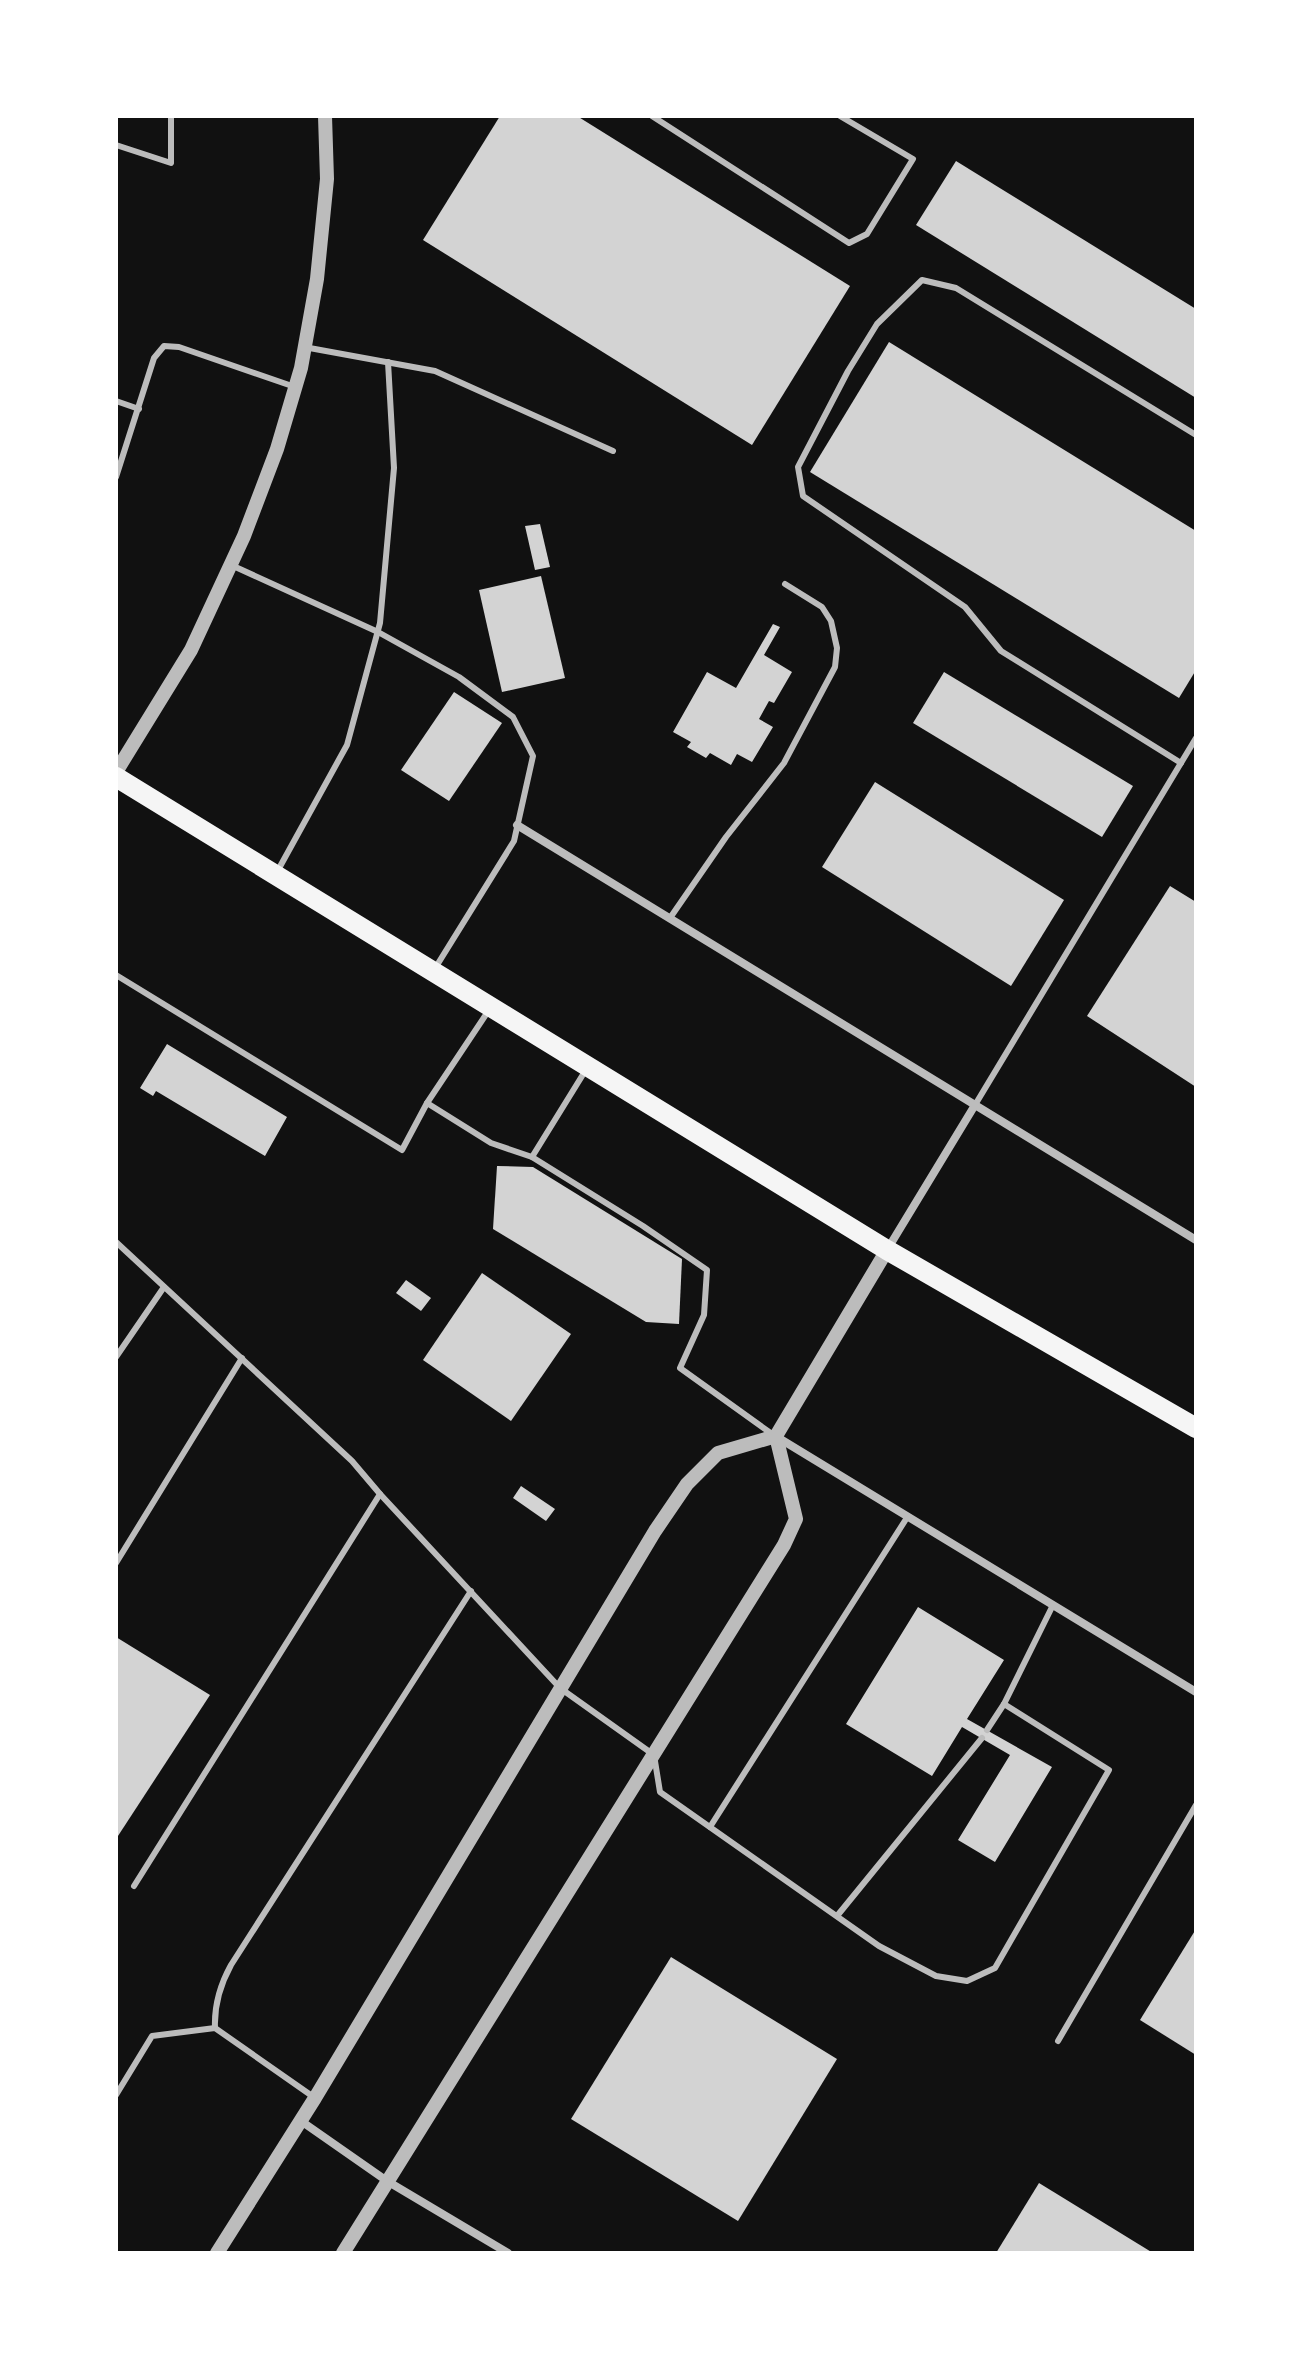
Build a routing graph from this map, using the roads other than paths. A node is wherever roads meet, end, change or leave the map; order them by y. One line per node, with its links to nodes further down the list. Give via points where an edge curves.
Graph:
1 (171, 116): 5 (lane, via 171,163)
2 (325, 116): 6 (street, via 327,179)
3 (652, 116): 4 (lane, via 849,243 867,234 913,159)
4 (840, 116)
5 (116, 145)
6 (304, 347): 7 (lane); 8 (street)
7 (388, 362): 12 (lane, via 435,371); 16 (lane, via 394,468)
8 (295, 387): 10 (lane, via 164,346 154,358); 14 (street, via 277,449)
9 (116, 401): 10 (lane)
10 (139, 409): 13 (lane)
11 (1196, 435): 18 (lane, via 956,288 922,280 877,324 798,467 803,496 965,607 1001,651)
12 (613, 451)
13 (116, 477)
14 (231, 565): 16 (lane); 19 (street, via 191,650)
15 (785, 584): 22 (lane, via 822,607 831,621 835,667 784,763)
16 (378, 632): 20 (lane, via 459,677 513,717 533,756); 21 (lane, via 347,745)
17 (1196, 738): 18 (lane)
18 (1181, 763): 28 (lane)
19 (116, 774): 21 (main road)
20 (517, 825): 22 (street); 23 (lane, via 514,841)
21 (275, 875): 23 (main road)
22 (670, 918): 28 (street)
23 (433, 972): 25 (main road)
24 (116, 975): 27 (lane, via 402,1150)
25 (491, 1007): 26 (main road); 27 (lane)
26 (588, 1066): 29 (lane); 32 (main road)
27 (427, 1103): 29 (lane, via 491,1143)
28 (975, 1105): 30 (street); 32 (street)
29 (532, 1157): 37 (lane, via 707,1270 704,1315 680,1368)
30 (1196, 1240)
31 (116, 1242): 33 (lane)
32 (887, 1250): 36 (main road); 37 (street)
33 (164, 1287): 34 (lane); 35 (lane)
34 (116, 1357)
35 (242, 1358): 38 (lane); 40 (lane)
36 (1196, 1428)
37 (776, 1436): 39 (street); 43 (street, via 718,1453 687,1484); 48 (street, via 796,1519)
38 (380, 1494): 41 (lane); 51 (lane)
39 (908, 1516): 42 (street); 50 (lane)
40 (116, 1563)
41 (471, 1591): 43 (lane); 53 (lane, via 231,1965 217,1998)
42 (1053, 1605): 44 (street); 45 (lane)
43 (560, 1688): 48 (lane); 56 (street)
44 (1196, 1692)
45 (1004, 1704): 46 (lane); 52 (lane, via 1109,1770 995,1968 967,1981 936,1976)
46 (987, 1730)
47 (982, 1738): 52 (lane)
48 (654, 1755): 50 (lane, via 660,1792); 58 (street)
49 (1196, 1805): 54 (lane)
50 (710, 1827): 52 (lane)
51 (134, 1886)
52 (837, 1916)
53 (215, 2028): 55 (lane, via 152,2036); 56 (lane)
54 (1058, 2041)
55 (116, 2095)
56 (315, 2098): 57 (street)
57 (301, 2121): 58 (street); 59 (street)
58 (387, 2181): 60 (street); 61 (street)
59 (217, 2253)
60 (343, 2253)
61 (508, 2253)

